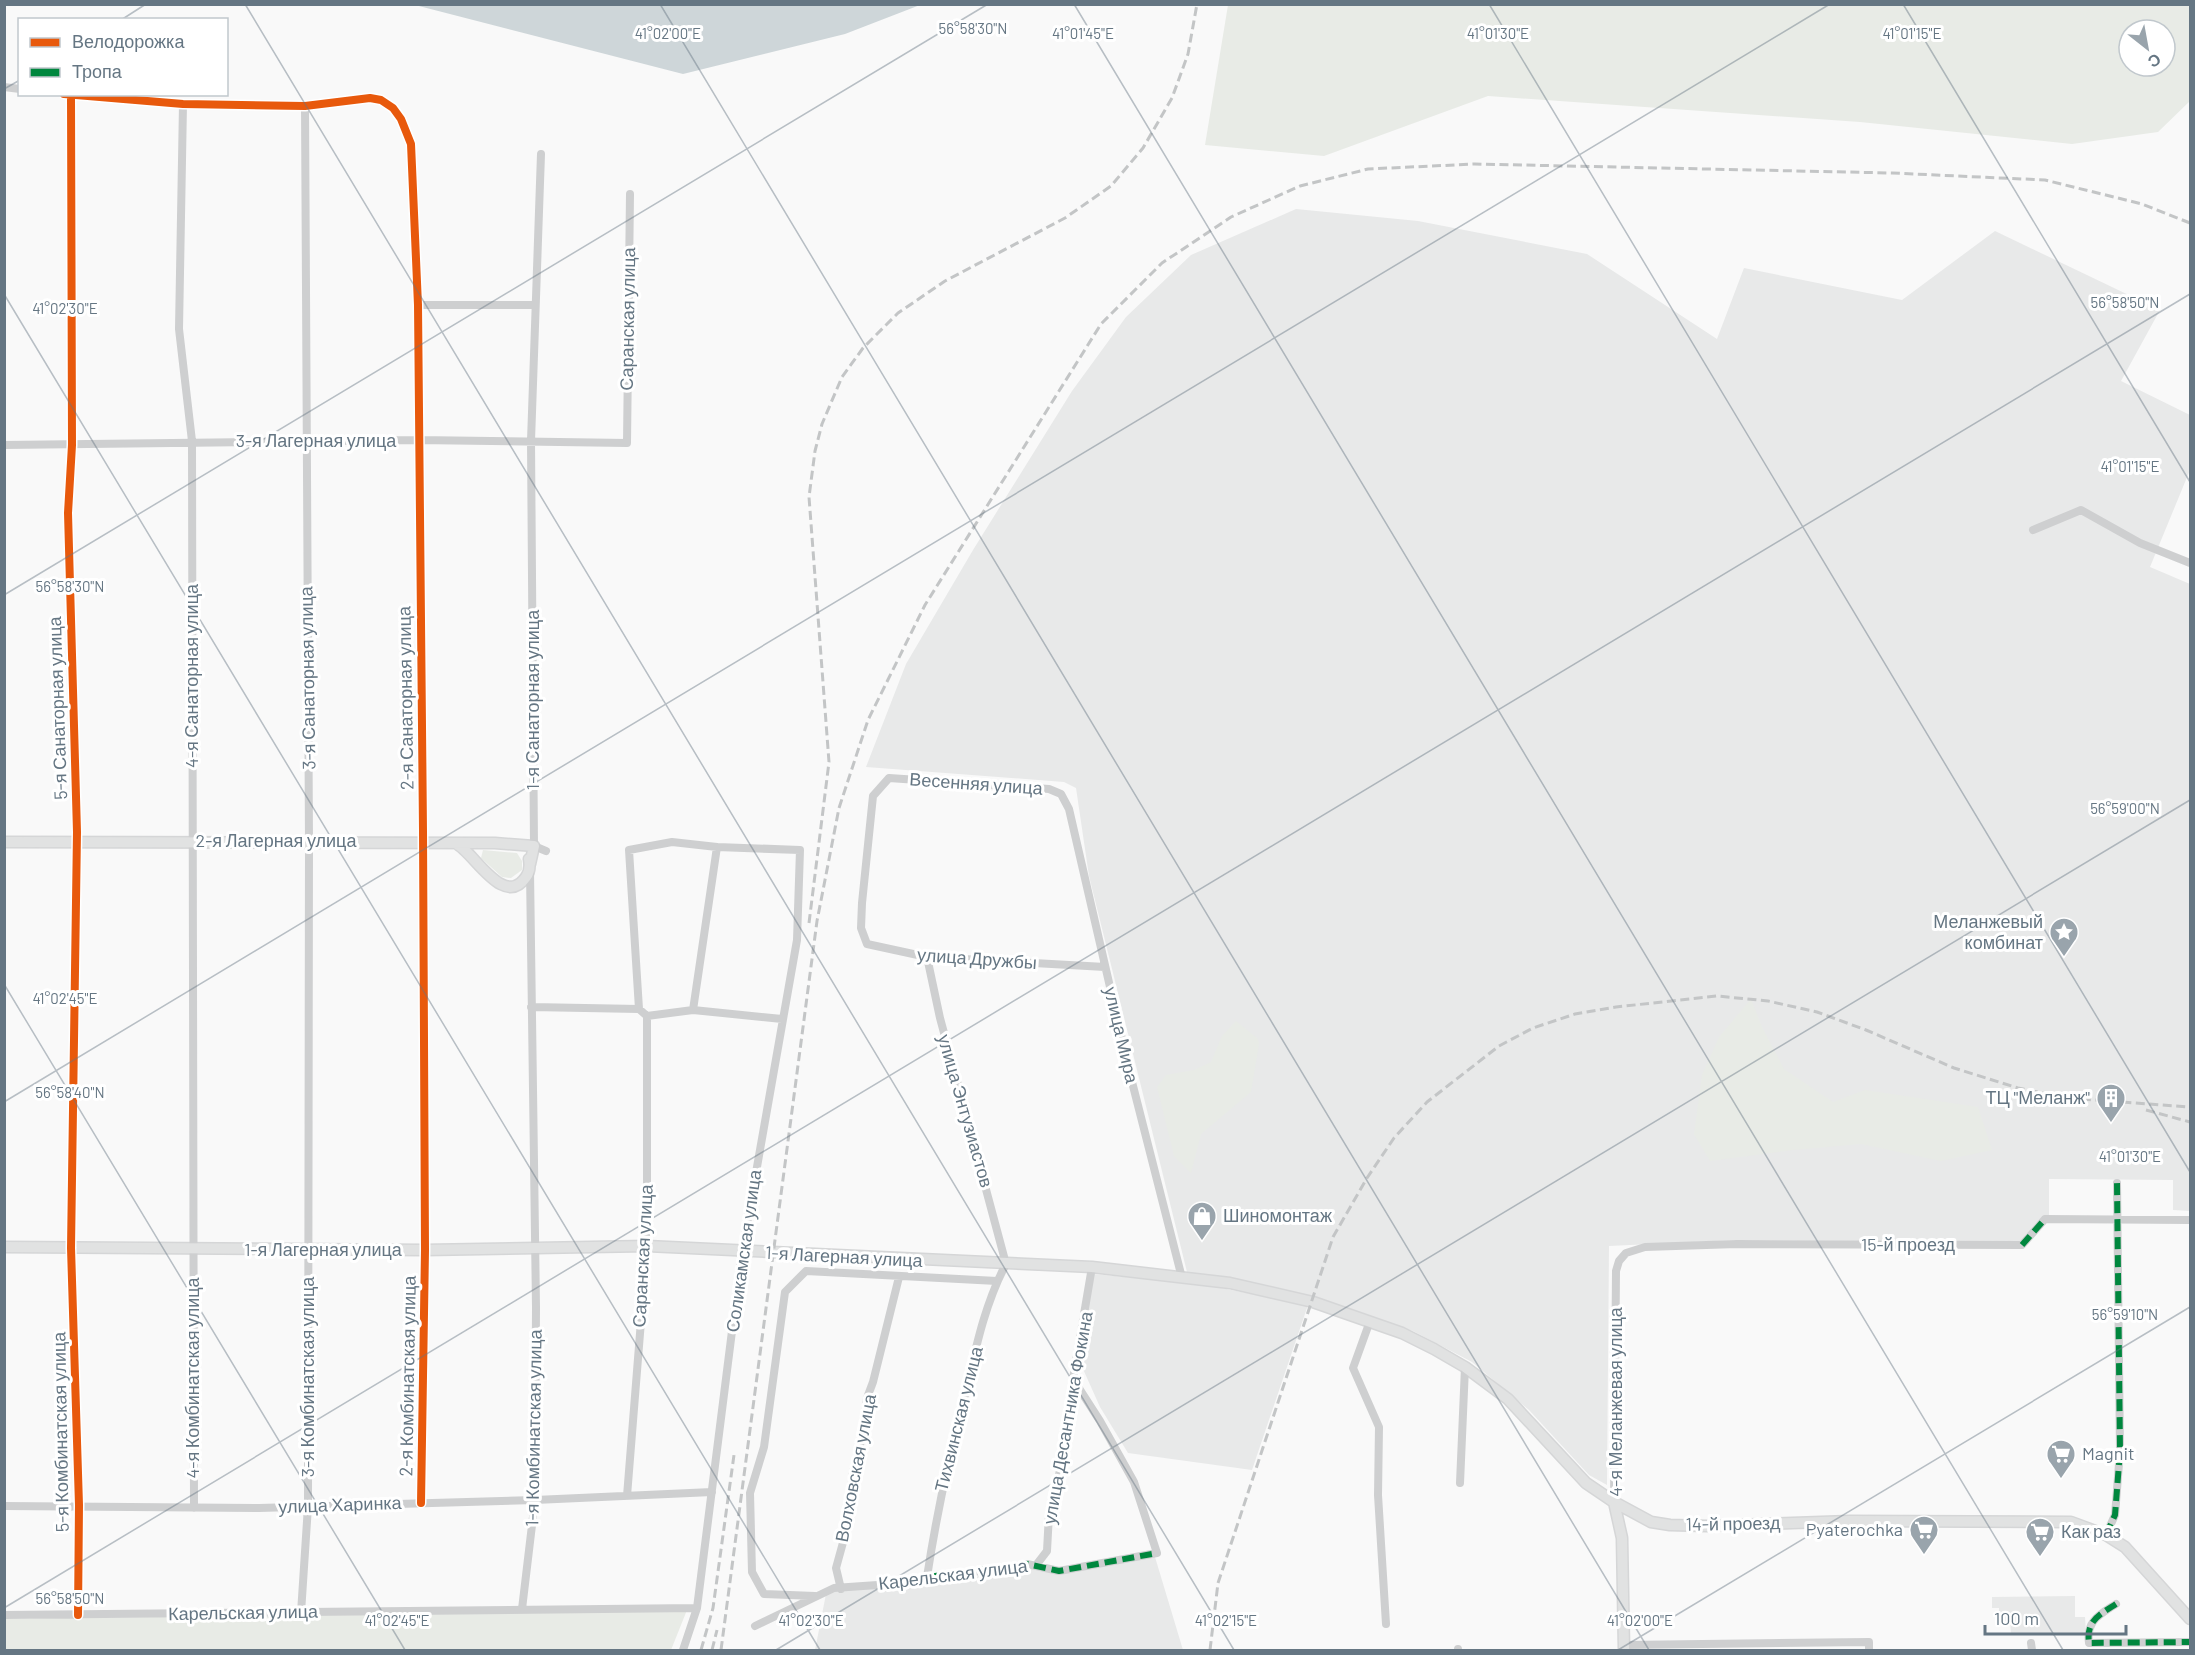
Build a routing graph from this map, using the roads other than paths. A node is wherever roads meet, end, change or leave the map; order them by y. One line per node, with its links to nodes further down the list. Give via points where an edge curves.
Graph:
1 (68, 96): 15 (street, 5-я Санаторная улица)
2 (81, 96): 3 (street)
3 (183, 104): 4 (street); 10 (street, 4-я Санаторная улица, via 179,329)
4 (305, 106): 7 (street, 2-я Санаторная улица, via 370,98 393,108 401,119 411,144); 11 (street, 3-я Санаторная улица)
5 (541, 154): 8 (street, 1-я Санаторная улица)
6 (630, 194): 13 (street, Саранская улица)
7 (418, 305): 8 (street); 9 (street, 2-я Санаторная улица)
8 (534, 305): 12 (street, 1-я Санаторная улица)
9 (417, 440): 11 (street, 3-я Лагерная улица); 12 (street, 3-я Лагерная улица); 21 (street, 2-я Санаторная улица)
10 (192, 441): 11 (street, 3-я Лагерная улица); 15 (street, 3-я Лагерная улица); 23 (street, 4-я Санаторная улица)
11 (305, 441): 20 (street, 3-я Санаторная улица)
12 (531, 441): 13 (street, 3-я Лагерная улица); 26 (street, 1-я Санаторная улица)
13 (627, 443)
14 (4, 445): 15 (street, 3-я Лагерная улица)
15 (72, 445): 19 (street, 5-я Санаторная улица, via 68,513)
16 (2033, 530): 17 (street, via 2081,510 2140,543)
17 (2190, 563)
18 (1061, 794): 30 (street, Весенняя улица, via 1049,789 889,778 873,796); 32 (street, улица Мира, via 1070,809)
19 (77, 841): 22 (main road, 2-я Лагерная улица); 23 (main road, 2-я Лагерная улица); 44 (street, 5-я Санаторная улица)
20 (309, 841): 21 (main road, 2-я Лагерная улица); 23 (main road, 2-я Лагерная улица); 46 (street, 3-я Санаторная улица)
21 (423, 841): 24 (main road, 2-я Лагерная улица); 47 (street, 2-я Санаторная улица)
22 (4, 842)
23 (191, 842): 45 (street, 4-я Санаторная улица)
24 (455, 843): 25 (main road, 2-я Лагерная улица); 29 (main road, via 503,885 521,882)
25 (512, 845): 26 (main road, 2-я Лагерная улица); 29 (main road, via 525,851)
26 (534, 846): 28 (street, 2-я Лагерная улица); 29 (main road, 1-я Санаторная улица)
27 (717, 847): 34 (street, via 672,842 629,850); 35 (street); 37 (street, Соликамская улица, via 800,850 797,940)
28 (546, 851)
29 (530, 864): 33 (street, 1-я Санаторная улица)
30 (861, 928): 31 (street, улица Дружбы, via 867,944)
31 (927, 957): 32 (street, улица Дружбы); 50 (street, улица Энтузиастов)
32 (1105, 967): 53 (street, улица Мира)
33 (531, 1006): 34 (street); 43 (street, 1-я Санаторная улица)
34 (639, 1009): 36 (street)
35 (693, 1010): 36 (street); 37 (street)
36 (647, 1016): 41 (street, Саранская улица)
37 (782, 1019): 48 (street, Соликамская улица)
38 (2117, 1183): 39 (street)
39 (2118, 1220): 40 (street, 15-й проезд); 49 (street, 15-й проезд, via 2045,1219 2022,1245 1666,1246 1644,1247 1626,1253); 68 (street, via 2120,1451 2115,1515)
40 (2190, 1220)
41 (646, 1246): 43 (main road, 1-я Лагерная улица); 48 (main road, 1-я Лагерная улица); 60 (street, Саранская улица)
42 (4, 1247): 44 (main road, 1-я Лагерная улица)
43 (535, 1247): 47 (main road, 1-я Лагерная улица); 61 (street, 1-я Комбинатская улица)
44 (71, 1248): 45 (main road, 1-я Лагерная улица); 64 (street, 5-я Комбинатская улица)
45 (193, 1249): 46 (main road, 1-я Лагерная улица); 67 (street, 4-я Комбинатская улица)
46 (308, 1250): 47 (main road, 1-я Лагерная улица); 66 (street, 3-я Комбинатская улица)
47 (425, 1250): 63 (street, 2-я Комбинатская улица)
48 (742, 1252): 50 (main road, 1-я Лагерная улица); 59 (street, Соликамская улица)
49 (1618, 1261): 62 (street, 4-я Меланжевая улица)
50 (1006, 1264): 51 (main road, 1-я Лагерная улица); 54 (street, Тихвинская улица)
51 (1092, 1268): 53 (main road, 1-я Лагерная улица); 57 (street, улица Десантника Фокина)
52 (898, 1276): 54 (street); 71 (street, Волховская улица, via 853,1472 847,1528 836,1568); 72 (street, via 806,1271 785,1292 764,1447 750,1493 752,1572 764,1594)
53 (1182, 1278): 55 (main road, 1-я Лагерная улица, via 1272,1292)
54 (997, 1281): 70 (street, Тихвинская улица, via 956,1423)
55 (1370, 1322): 56 (main road, 1-я Лагерная улица, via 1402,1333); 80 (street, via 1353,1368 1379,1427 1378,1495)
56 (1465, 1367): 58 (street); 62 (main road, 1-я Лагерная улица, via 1508,1399 1586,1483)
57 (1073, 1379): 69 (street, улица Десантника Фокина, via 1068,1439 1050,1514 1047,1551); 69 (street, Карельская улица, via 1134,1482 1157,1553 1059,1571)
58 (1460, 1483)
59 (712, 1492): 60 (street, улица Харинка); 74 (street, Соликамская улица)
60 (627, 1496): 61 (street, улица Харинка)
61 (535, 1500): 63 (street, улица Харинка); 75 (street, 1-я Комбинатская улица)
62 (1614, 1502): 68 (main road, 14-й проезд, via 1651,1522 1670,1525 2036,1521 2071,1522); 84 (main road, 4-я Меланжевая улица, via 1622,1538)
63 (421, 1503): 66 (street, улица Харинка)
64 (79, 1505): 65 (street, улица Харинка); 67 (street, улица Харинка); 78 (street, 5-я Комбинатская улица)
65 (4, 1506)
66 (308, 1506): 67 (street, улица Харинка); 76 (street, 3-я Комбинатская улица)
67 (194, 1508)
68 (2106, 1535): 79 (main road, 14-й проезд, via 2139,1560)
69 (1036, 1564): 70 (street, Карельская улица)
70 (927, 1578): 71 (street, Карельская улица)
71 (841, 1589): 72 (street, Карельская улица)
72 (815, 1596): 81 (street, Карельская улица)
73 (2116, 1604): 82 (street, via 2091,1621 2089,1643)
74 (697, 1608): 75 (street, Карельская улица); 85 (street, Соликамская улица)
75 (522, 1610): 76 (street, Карельская улица)
76 (301, 1613): 78 (street, Карельская улица)
77 (4, 1615): 78 (street, Карельская улица)
78 (78, 1615)
79 (2190, 1619)
80 (1386, 1624)
81 (755, 1626)
82 (2189, 1642)
83 (1869, 1646): 84 (street)
84 (1624, 1648)
85 (683, 1650)

